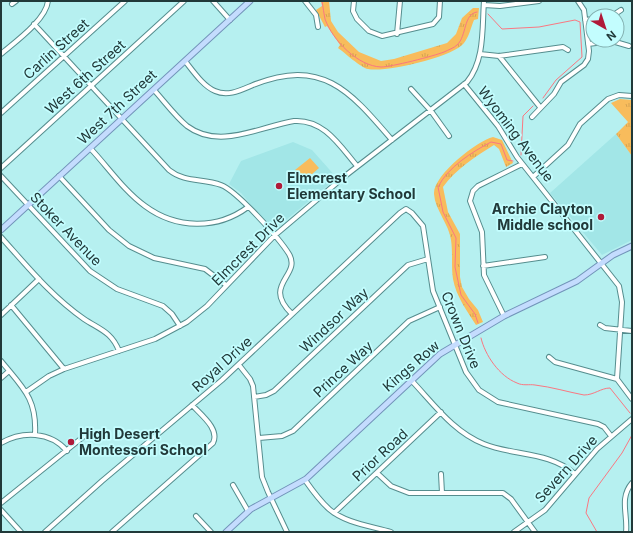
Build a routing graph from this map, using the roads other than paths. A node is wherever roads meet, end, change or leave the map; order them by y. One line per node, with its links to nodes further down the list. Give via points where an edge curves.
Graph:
1 (48, 1): 16 (street, via 44,13)
2 (125, 1): 25 (street, Carlin Street)
3 (184, 1): 29 (street, West 6th Street)
4 (213, 1): 14 (street)
5 (250, 1): 14 (main road, West 7th Street)
6 (305, 1): 17 (street, via 316,15)
7 (354, 1): 18 (street, via 355,16 369,31 382,36)
8 (400, 1): 18 (street)
9 (440, 1): 18 (street, via 439,16 435,22)
10 (539, 1): 12 (street)
11 (578, 1): 15 (street, via 582,6)
12 (530, 2): 13 (street, via 500,6)
13 (484, 3): 24 (street, Wyoming Avenue)
14 (230, 20): 27 (main road, West 7th Street)
15 (585, 20)
16 (34, 24): 23 (street); 25 (street)
17 (318, 28)
18 (397, 34)
19 (625, 45): 20 (street)
20 (629, 46)
21 (588, 48): 33 (street, via 587,62 561,82 554,94)
22 (568, 50): 26 (street, via 563,47)
23 (1, 54)
24 (480, 54): 26 (street); 28 (street, Wyoming Avenue, via 473,73)
25 (64, 56): 29 (street); 35 (street, Carlin Street)
26 (499, 56): 33 (street)
27 (185, 61): 31 (main road, West 7th Street); 39 (street, via 211,89 223,93 236,92 268,79 287,75 309,76 329,82 355,98)
28 (464, 84): 34 (street, Elmcrest Drive); 41 (street, Wyoming Avenue, via 498,126)
29 (91, 86): 37 (street); 43 (street, West 6th Street)
30 (411, 89): 34 (street)
31 (154, 90): 37 (main road, West 7th Street); 42 (street, via 186,124 209,136 229,136 294,121 316,124 329,134)
32 (632, 96): 46 (street, via 619,95 608,99 580,124 564,149)
33 (540, 107): 36 (street)
34 (431, 111): 38 (street); 39 (street, Elmcrest Drive)
35 (1, 113)
36 (532, 117)
37 (122, 119): 40 (main road, West 7th Street); 48 (street, via 173,173 184,179 225,187 239,196)
38 (449, 136)
39 (392, 140): 42 (street, Elmcrest Drive)
40 (90, 148): 45 (main road, West 7th Street); 48 (street, via 144,206 173,221 188,224 210,223 234,216)
41 (522, 164): 46 (street, Wyoming Avenue); 57 (street, via 478,186 472,194 471,204 482,232)
42 (357, 166): 51 (street, Elmcrest Drive)
43 (1, 168)
44 (1, 176): 47 (street, Stoker Avenue)
45 (60, 176): 47 (main road, West 7th Street); 59 (street, via 109,230 129,246 158,260 205,269)
46 (533, 177): 56 (street, Wyoming Avenue)
47 (28, 205): 50 (main road, West 7th Street); 66 (street, Stoker Avenue, via 90,271 117,289 163,306)
48 (248, 207): 51 (street)
49 (408, 210): 55 (street, Crown Drive, via 423,226); 63 (street, Royal Drive, via 400,213)
50 (1, 230)
51 (274, 236): 59 (street, Elmcrest Drive); 63 (street, via 290,258 290,269 280,294 282,302)
52 (1, 237): 58 (street)
53 (632, 246): 56 (main road, Kings Row, via 617,252)
54 (545, 257): 57 (street)
55 (428, 259): 61 (street, Crown Drive, via 433,291); 80 (street, Windsor Way, via 408,265 274,391)
56 (602, 263): 64 (main road, Kings Row, via 577,281); 67 (street, Wyoming Avenue, via 621,291)
57 (483, 266): 64 (street, via 485,280)
58 (39, 279): 60 (street); 70 (street, via 70,309 110,334)
59 (226, 285): 66 (street, Elmcrest Drive, via 207,306)
60 (11, 305): 62 (street); 74 (street)
61 (440, 307): 69 (street, Crown Drive); 88 (street, Prince Way, via 409,321 293,431 282,436)
62 (1, 314)
63 (292, 314): 73 (street, Royal Drive)
64 (504, 316): 69 (main road, Kings Row)
65 (600, 325): 67 (street)
66 (180, 326): 70 (street, Elmcrest Drive)
67 (620, 330): 68 (street); 77 (street, Wyoming Avenue)
68 (632, 331)
69 (455, 345): 78 (main road, Kings Row, via 436,357); 87 (street, Crown Drive, via 470,379 491,399 506,405 598,424)
70 (119, 351): 74 (street, Elmcrest Drive)
71 (549, 358): 77 (street, via 555,362)
72 (1, 361): 75 (street)
73 (239, 365): 80 (street, via 250,379); 82 (street, Royal Drive)
74 (64, 369): 79 (street, Elmcrest Drive)
75 (8, 371): 76 (street); 79 (street)
76 (1, 378)
77 (617, 379): 81 (street)
78 (411, 380): 83 (street); 94 (main road, Kings Row)
79 (26, 392): 86 (street, via 34,408)
80 (254, 397): 88 (street)
81 (632, 399)
82 (192, 405): 108 (street, Royal Drive, via 102,480); 109 (street, via 214,431 213,443)
83 (441, 412): 91 (street, Prior Road); 93 (street, via 460,431 477,441 552,459)
84 (632, 419): 87 (street, Severn Drive)
85 (88, 433): 90 (street)
86 (34, 434): 89 (street, via 19,435); 90 (street, via 48,438)
87 (611, 436): 93 (street, Severn Drive)
88 (259, 438): 98 (street, via 262,477)
89 (1, 443)
90 (67, 451): 99 (street)
91 (377, 473): 97 (street, via 402,492); 102 (street, Prior Road)
92 (441, 474): 97 (street)
93 (575, 474): 104 (street, Severn Drive, via 545,510)
94 (305, 480): 98 (main road, Kings Row); 102 (street)
95 (632, 483): 106 (street, via 624,500)
96 (233, 485): 101 (street)
97 (442, 493): 104 (street, via 503,493 511,499)
98 (271, 499): 101 (main road, Kings Row); 112 (street)
99 (1, 504)
100 (1, 510): 107 (street)
101 (248, 511): 111 (main road, Kings Row)
102 (334, 513): 113 (street)
103 (196, 516): 110 (street)
104 (528, 523): 114 (street, Severn Drive); 115 (street)
105 (632, 529): 106 (street)
106 (626, 530)
107 (21, 532)
108 (45, 532)
109 (112, 532)
110 (211, 532)
111 (226, 532)
112 (287, 532)
113 (390, 532)
114 (514, 532)
115 (535, 532)

